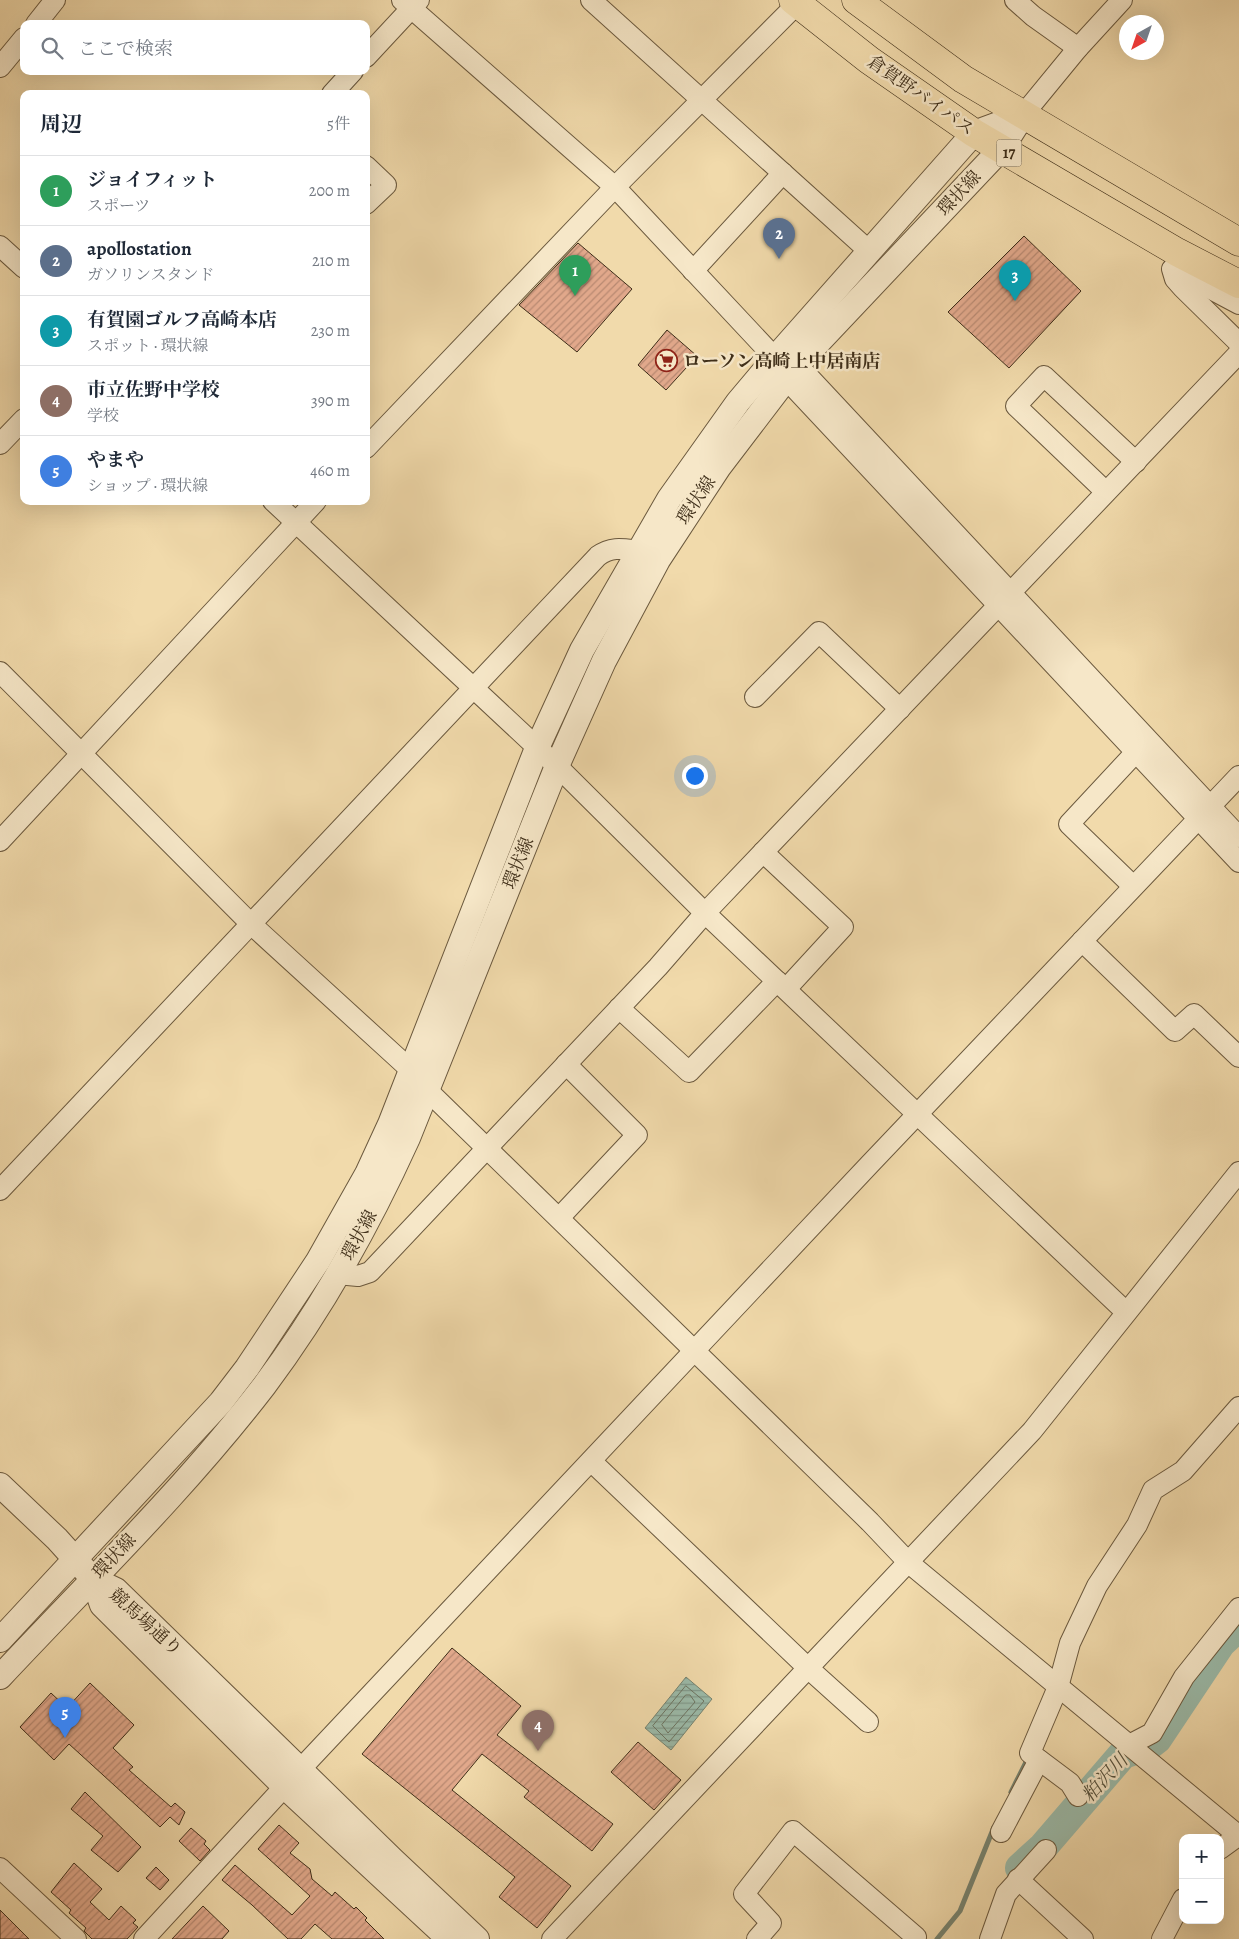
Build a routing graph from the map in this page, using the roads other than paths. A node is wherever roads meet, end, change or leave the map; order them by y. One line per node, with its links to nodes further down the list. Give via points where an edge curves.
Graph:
1 (55, 0): 8 (street)
2 (591, 0): 15 (street)
3 (856, 0): 16 (highway, 17, via 963,79)
4 (1015, 0): 10 (street)
5 (1122, 0): 10 (street)
6 (796, 2): 15 (street); 17 (highway, 倉賀野バイパス / 17, via 869,60)
7 (411, 3): 11 (street); 22 (street)
8 (39, 20)
9 (20, 43): 12 (street)
10 (1078, 48): 16 (street)
11 (370, 52)
12 (0, 67)
13 (349, 75): 14 (street)
14 (336, 90)
15 (701, 99): 20 (street); 22 (street)
16 (1023, 115): 17 (street, 環状線); 18 (street, 環状線); 21 (highway, 17)
17 (974, 133): 18 (highway, 倉賀野バイパス / 17); 27 (street, 環状線)
18 (1002, 148): 28 (highway, 倉賀野バイパス / 17); 35 (street, 環状線)
19 (370, 170): 23 (street, via 386,185)
20 (783, 173): 27 (street); 30 (street)
21 (1140, 184): 24 (highway, via 1181,190); 25 (highway, 17)
22 (616, 187): 30 (street); 38 (street)
23 (370, 200)
24 (1239, 224)
25 (1239, 242)
26 (0, 246): 29 (street)
27 (869, 251): 35 (street, 環状線)
28 (1174, 260): 31 (highway, 倉賀野バイパス / 17); 32 (street); 33 (street, via 1175,279)
29 (20, 264)
30 (693, 272): 35 (street)
31 (1239, 284)
32 (1239, 304)
33 (1239, 343)
34 (1239, 353): 39 (street)
35 (785, 368): 44 (street, 環状線, via 703,450); 45 (street); 53 (street, 環状線, via 658,560 604,661)
36 (20, 424): 37 (street)
37 (0, 444)
38 (370, 444)
39 (1136, 462): 40 (street); 40 (street, via 1044,376 1016,406)
40 (1105, 490): 45 (street)
41 (277, 505): 43 (street)
42 (312, 505): 43 (street)
43 (296, 522): 47 (street); 52 (street)
44 (639, 551): 47 (street, via 616,548 598,556); 50 (street, 環状線, via 582,650)
45 (1005, 599): 49 (street); 51 (street); 55 (street)
46 (0, 672): 52 (street)
47 (473, 688): 50 (street); 62 (street)
48 (755, 697): 49 (street, via 819,632)
49 (900, 709): 58 (street)
50 (537, 748): 53 (street); 68 (street, 環状線)
51 (1136, 752): 55 (street); 60 (street, via 1069,824)
52 (83, 754): 57 (street); 62 (street)
53 (557, 766): 61 (street); 69 (street, 環状線)
54 (1239, 776): 55 (street)
55 (1205, 813): 56 (street); 59 (street); 60 (street)
56 (1239, 837)
57 (0, 841)
58 (763, 852): 61 (street); 64 (street, via 843,927)
59 (1239, 862)
60 (1133, 886): 63 (street)
61 (705, 912): 64 (street); 65 (street)
62 (251, 924): 68 (street); 73 (street)
63 (1082, 941): 66 (street, via 1175,1031 1194,1014); 70 (street)
64 (782, 985): 65 (street, via 689,1072); 70 (street)
65 (619, 1008): 67 (street)
66 (1239, 1057)
67 (566, 1064): 71 (street); 74 (street, via 637,1135)
68 (412, 1071): 81 (street, 環状線, via 367,1174 282,1319 221,1402)
69 (427, 1090): 71 (street); 75 (street, 環状線, via 386,1185)
70 (919, 1113): 76 (street); 77 (street)
71 (486, 1148): 74 (street); 75 (street, via 370,1272 358,1276)
72 (1239, 1172): 76 (street)
73 (0, 1190)
74 (559, 1218): 77 (street)
75 (337, 1274): 83 (street, 環状線, via 275,1370 234,1423)
76 (1126, 1312): 82 (street, via 1032,1432)
77 (695, 1352): 79 (street); 82 (street)
78 (1239, 1407): 88 (street, via 1183,1471 1153,1490 1137,1525 1097,1586 1070,1643)
79 (591, 1461): 86 (street); 92 (street)
80 (0, 1485): 81 (street)
81 (75, 1560): 83 (street); 85 (street, 環状線)
82 (908, 1563): 86 (street); 88 (street)
83 (93, 1579): 87 (street, 環状線); 92 (street, 競馬場通り, via 116,1590); 93 (street, 競馬場通り, via 102,1605)
84 (1239, 1608): 90 (street, via 1184,1677 1152,1733)
85 (0, 1640)
86 (808, 1668): 89 (street); 106 (street)
87 (0, 1678)
88 (1058, 1687): 90 (street); 91 (street, via 1030,1753)
89 (868, 1722)
90 (1129, 1745): 96 (street)
91 (1039, 1760): 94 (street, via 1070,1783); 95 (street)
92 (301, 1770): 93 (street); 105 (street, 競馬場通り)
93 (286, 1788): 102 (street, 競馬場通り); 104 (street)
94 (1078, 1796)
95 (1001, 1832)
96 (1239, 1836): 97 (street)
97 (1224, 1846)
98 (1046, 1850): 100 (street)
99 (1, 1872): 103 (street)
100 (1018, 1879): 109 (street, via 1006,1894); 110 (street)
101 (1179, 1907): 111 (street)
102 (442, 1937)
103 (76, 1939)
104 (144, 1939)
105 (478, 1939)
106 (552, 1939)
107 (757, 1939): 108 (street, via 771,1923 744,1894 793,1831)
108 (915, 1939)
109 (990, 1939)
110 (1083, 1939)
111 (1162, 1939)

